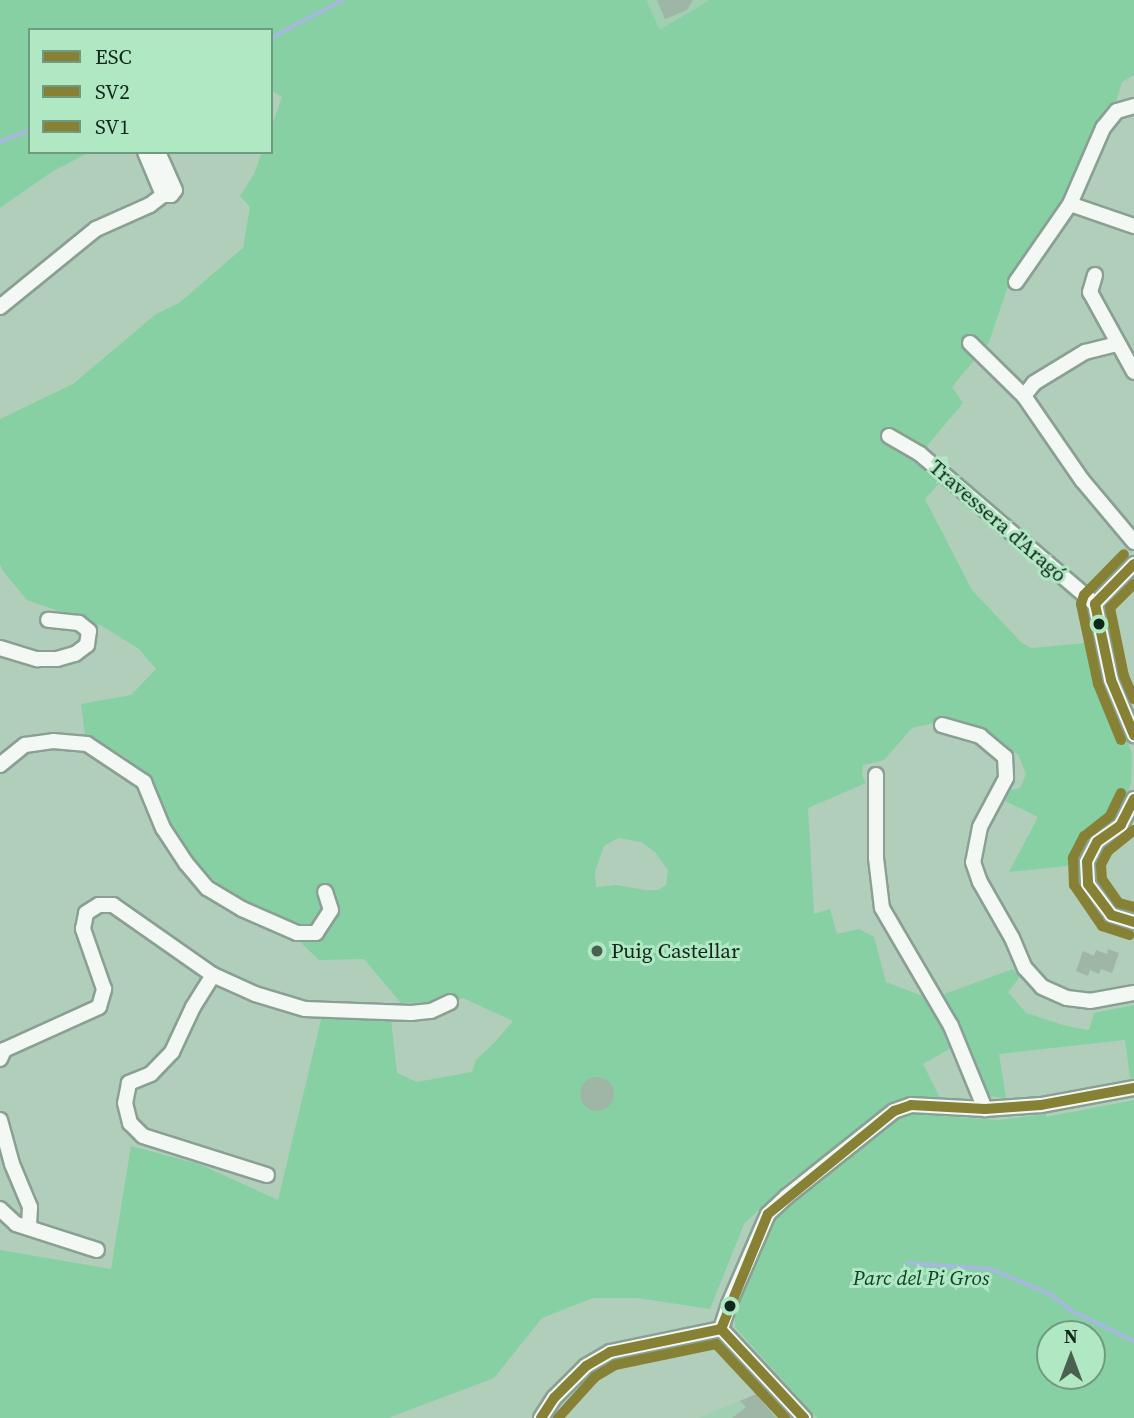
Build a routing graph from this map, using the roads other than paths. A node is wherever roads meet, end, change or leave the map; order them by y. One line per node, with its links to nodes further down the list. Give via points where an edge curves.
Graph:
1 (1134, 106): 5 (street, via 1117,111 1103,128)
2 (146, 154): 4 (street)
3 (159, 154): 4 (street, via 175,190)
4 (163, 195): 9 (street, via 96,229)
5 (1070, 204): 6 (street); 8 (street)
6 (1134, 226)
7 (1095, 275): 11 (street, via 1090,292)
8 (1016, 282)
9 (0, 307)
10 (970, 343): 13 (street)
11 (1117, 344): 12 (street); 13 (street, via 1086,352 1034,383)
12 (1134, 372)
13 (1024, 396): 15 (street, via 1082,480)
14 (888, 436): 17 (street, Travessera d'Aragó, via 920,454)
15 (1134, 542)
16 (1134, 564): 17 (street)
17 (1095, 604): 21 (street, via 1111,680)
18 (48, 620): 19 (street, via 79,623 89,631 88,645 57,659 37,659)
19 (0, 648)
20 (942, 725): 28 (street, via 980,736 1005,757 1006,778 980,827 974,862 1025,968 1042,987 1067,998 1090,1001)
21 (1134, 735)
22 (0, 765): 25 (street, via 25,745 53,741 88,744 144,782 163,828 207,888 297,933 316,933 331,910)
23 (876, 775): 32 (street, via 879,900 951,1026)
24 (1134, 799): 26 (street, via 1121,825 1097,842 1087,862 1088,884 1111,915)
25 (325, 892)
26 (1134, 922)
27 (213, 975): 29 (street, via 305,1009 411,1013 431,1011); 30 (street, via 113,905 99,905 86,913 83,929 104,989 99,1007 4,1050); 34 (street, via 172,1052 151,1074 129,1083 125,1103 130,1123 143,1136)
28 (1134, 993)
29 (450, 1002)
30 (0, 1059)
31 (1134, 1088): 32 (street, via 1041,1105)
32 (985, 1109): 38 (street, via 911,1105 894,1111 786,1196 768,1214 755,1239)
33 (0, 1120): 36 (street, via 30,1207)
34 (267, 1175)
35 (0, 1209): 36 (street, via 16,1224)
36 (29, 1227): 37 (street)
37 (97, 1250)
38 (721, 1329): 39 (street, via 610,1352 586,1366); 40 (street)
39 (541, 1418)
40 (804, 1418)

